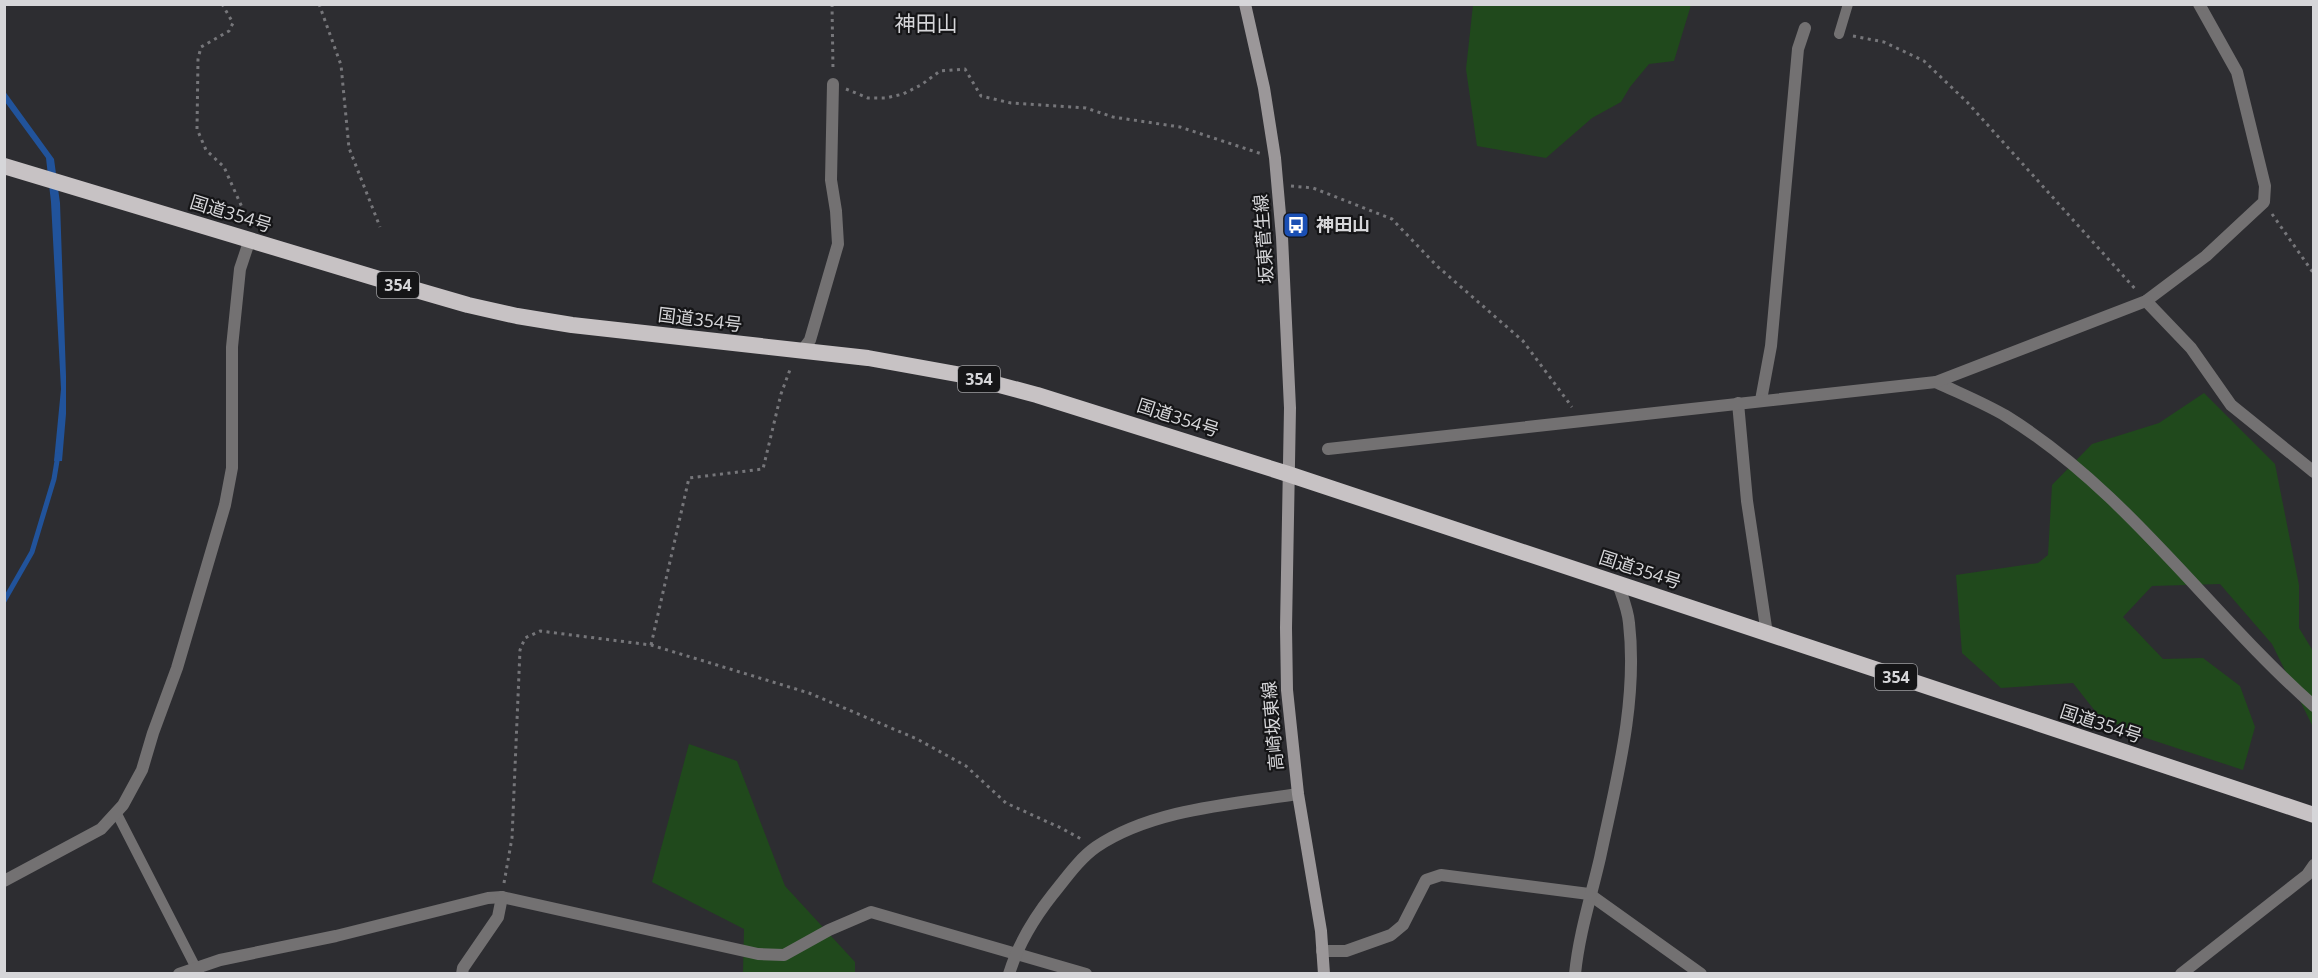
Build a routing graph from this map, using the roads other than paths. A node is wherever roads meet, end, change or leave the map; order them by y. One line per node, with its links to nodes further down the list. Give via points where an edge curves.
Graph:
1 (1245, 4): 16 (main road, 坂東菅生線, via 1264,88 1278,184 1287,316)
2 (1848, 4): 5 (lane)
3 (2199, 4): 9 (street, via 2237,72 2265,186 2264,202 2206,256)
4 (1805, 28): 12 (street, via 1798,49 1771,346)
5 (1839, 34)
6 (833, 84): 10 (street, via 831,180 838,244 810,339)
7 (4, 166): 8 (highway, 国道354号 / 354)
8 (249, 239): 10 (highway, 国道354号 / 354, via 517,316); 21 (street, via 240,269 232,347 232,468 225,505 142,770)
9 (2146, 301): 11 (street); 15 (street, via 2191,348 2231,405)
10 (801, 352): 16 (highway, 国道354号 / 354, via 868,358 962,375 1103,414)
11 (1936, 382): 12 (street); 19 (street, via 2005,416 2117,504)
12 (1761, 400): 13 (street)
13 (1738, 403): 14 (street); 18 (street, via 1747,501)
14 (1328, 449)
15 (2313, 472)
16 (1288, 474): 17 (highway, 国道354号 / 354); 20 (main road, 高崎坂東線, via 1287,690)
17 (1618, 584): 18 (highway, 国道354号 / 354); 25 (street, via 1629,621 1626,731)
18 (1767, 634): 22 (highway, 国道354号 / 354)
19 (2313, 706)
20 (1298, 794): 27 (main road, 高崎坂東線); 28 (street, via 1194,810 1129,828 1095,847 1040,911)
21 (116, 812): 24 (street, via 101,829); 29 (lane)
22 (2313, 815)
23 (2313, 865): 37 (street, via 2307,875)
24 (4, 881)
25 (1589, 894): 27 (street, via 1441,875 1426,880 1403,926 1391,935 1346,951); 35 (street); 36 (street)
26 (502, 897): 28 (street, via 758,954 784,954 871,912); 29 (street); 31 (street, via 498,917)
27 (1322, 951): 34 (main road, 高崎坂東線)
28 (1016, 953): 32 (street); 33 (street)
29 (196, 968): 30 (street)
30 (178, 974)
31 (462, 974)
32 (1009, 974)
33 (1086, 974)
34 (1324, 974)
35 (1575, 974)
36 (1701, 974)
37 (2181, 974)

